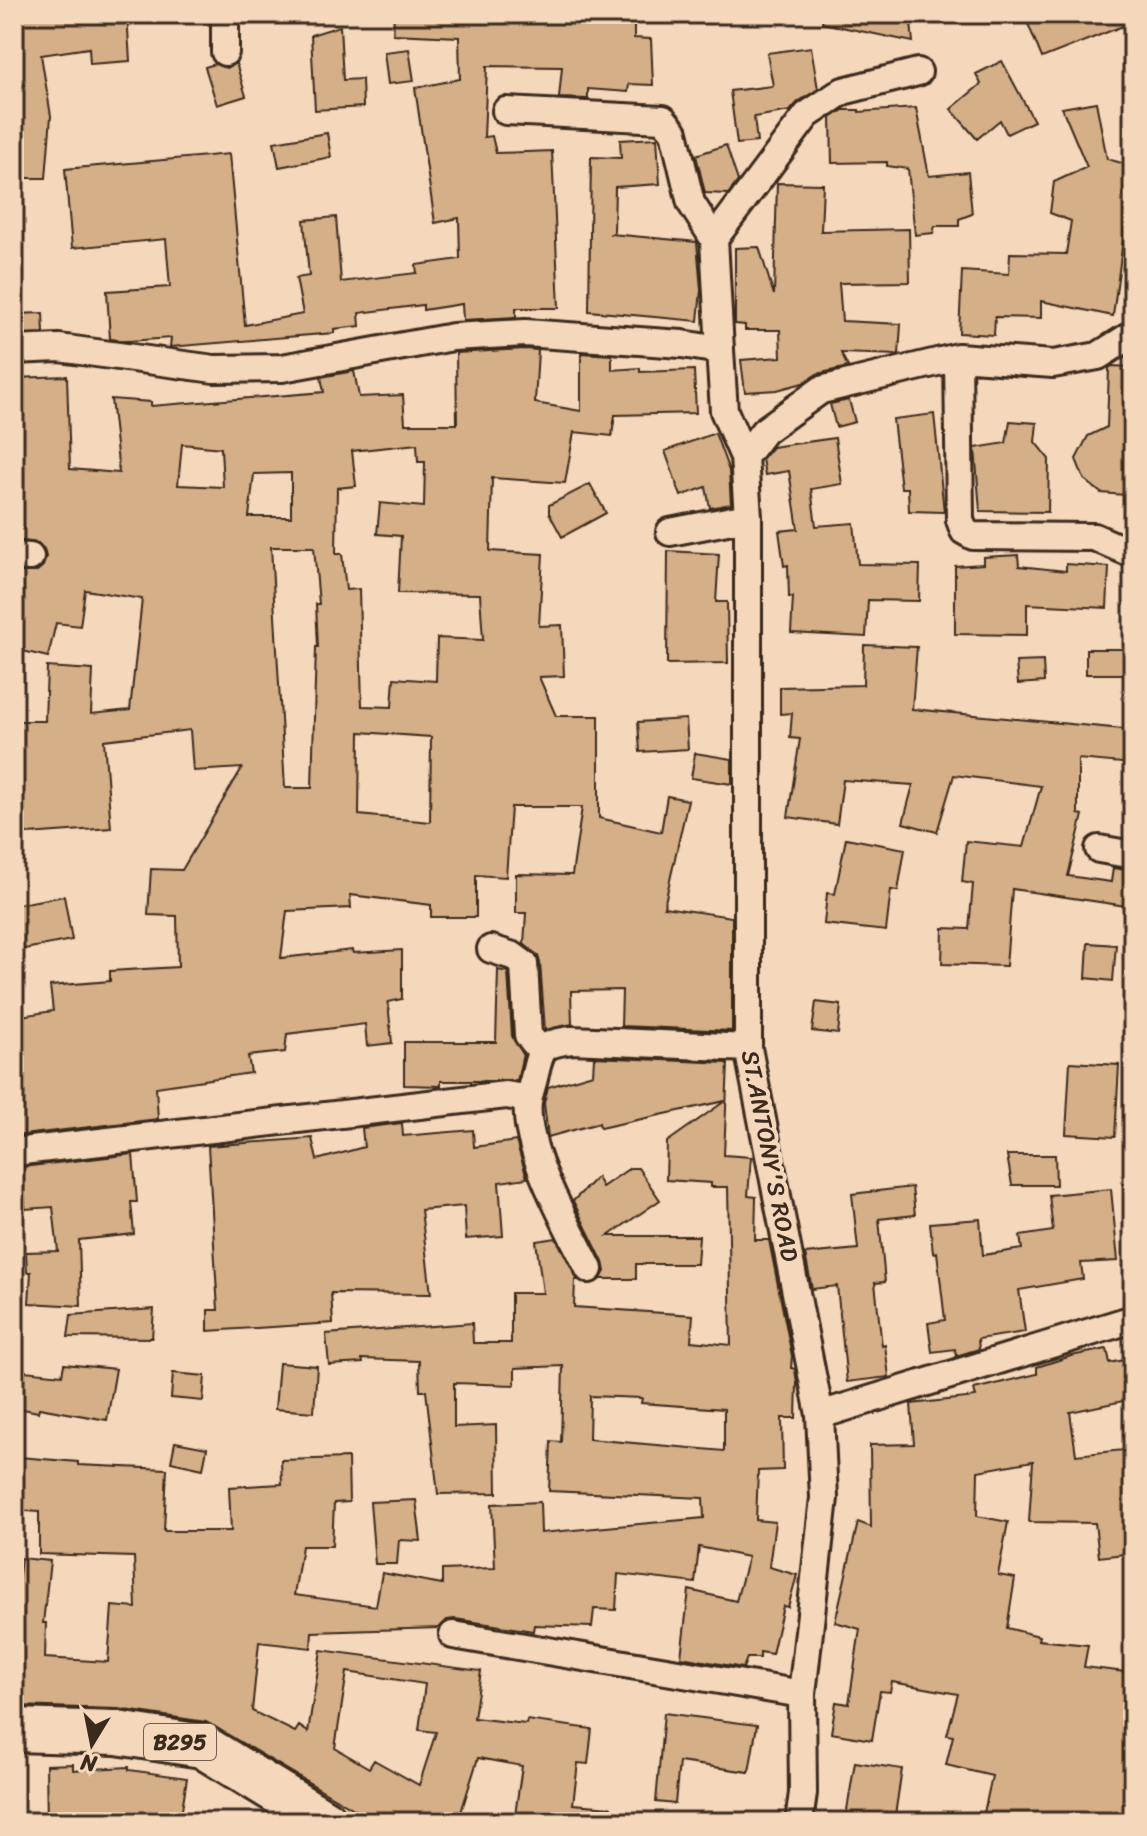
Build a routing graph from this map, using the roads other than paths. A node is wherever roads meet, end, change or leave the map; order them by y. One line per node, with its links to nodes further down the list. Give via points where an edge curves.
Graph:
1 (225, 14): 2 (street)
2 (225, 52)
3 (918, 72): 5 (street, via 843,91 807,115)
4 (506, 111): 5 (street, via 663,119 674,132 691,203)
5 (714, 239): 8 (street)
6 (1133, 334): 9 (street, via 1098,356 1053,364)
7 (14, 350): 8 (street, via 59,348 214,369 282,368 453,337 525,333)
8 (720, 350): 10 (street, via 724,411)
9 (958, 357): 10 (street, via 821,390 764,431); 13 (street, via 964,531 973,536 1094,537)
10 (744, 457): 11 (street)
11 (748, 517): 12 (street); 17 (street, ST.ANTONY'S ROAD)
12 (670, 532)
13 (1133, 554)
14 (1099, 849): 15 (street)
15 (1133, 855)
16 (491, 949): 18 (street, via 524,964 528,1035)
17 (748, 1048): 18 (street, via 572,1040 551,1043); 23 (street, ST.ANTONY'S ROAD)
18 (541, 1051): 19 (street)
19 (528, 1103): 20 (street, via 506,1095); 21 (street, via 546,1179)
20 (14, 1152)
21 (589, 1269)
22 (1133, 1319): 23 (street)
23 (820, 1415): 25 (street, ST.ANTONY'S ROAD, via 824,1498)
24 (453, 1635): 25 (street)
25 (802, 1694): 28 (street, ST.ANTONY'S ROAD)
26 (14, 1730): 27 (main road, B295, via 117,1733 202,1746)
27 (326, 1822)
28 (799, 1822)

